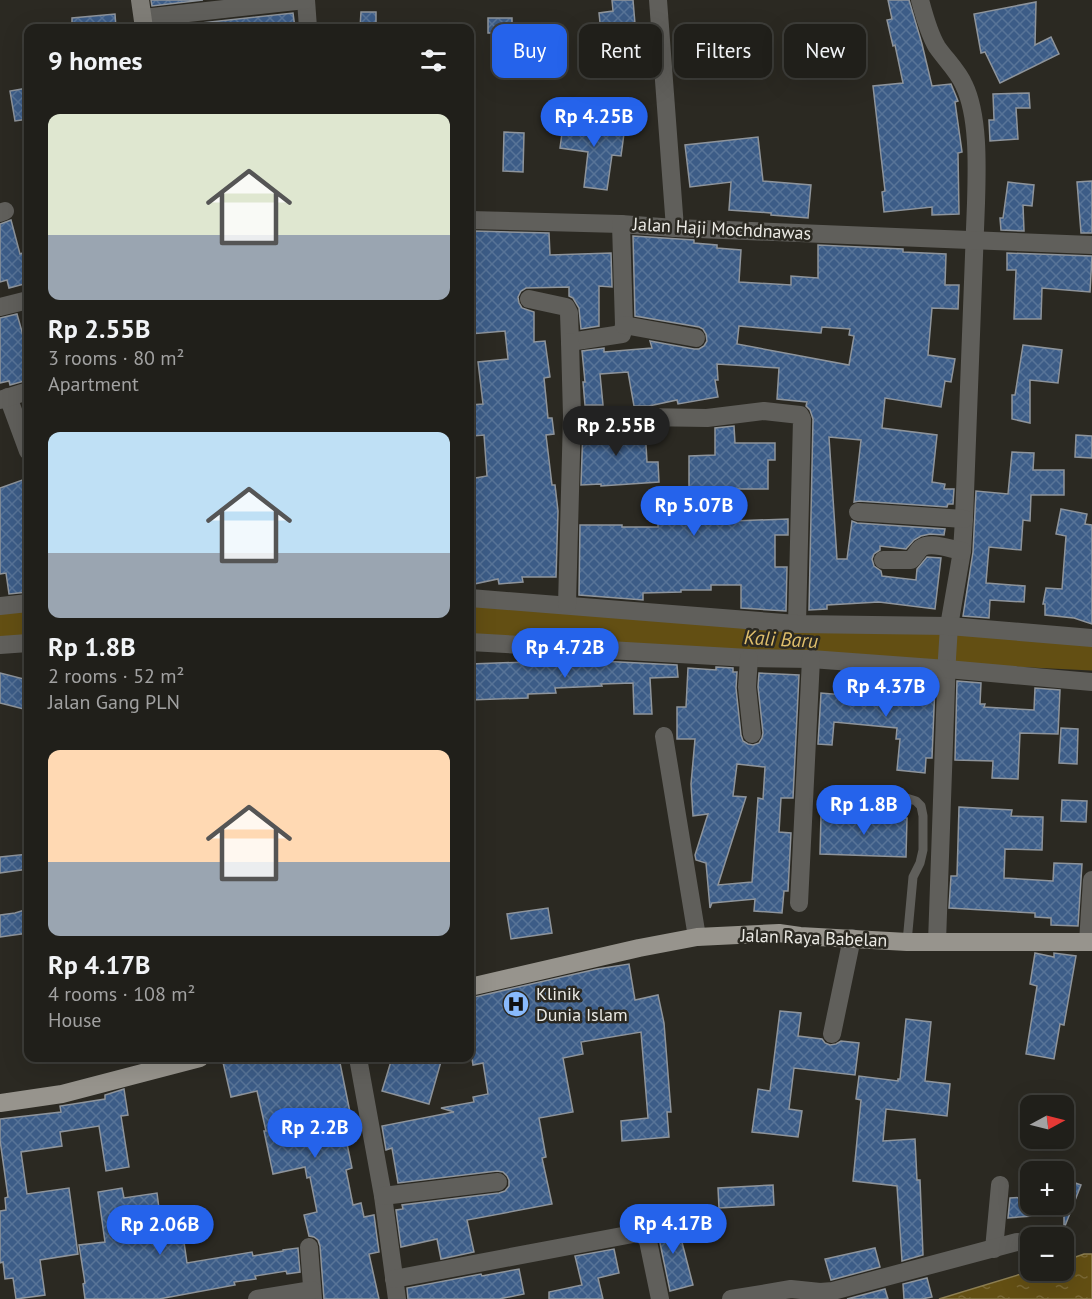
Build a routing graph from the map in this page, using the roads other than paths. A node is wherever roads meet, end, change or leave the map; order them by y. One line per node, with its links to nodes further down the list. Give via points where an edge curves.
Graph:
1 (306, 0): 4 (street); 5 (street)
2 (658, 0): 8 (street)
3 (920, 0): 9 (street, via 937,47 964,84 972,107 977,162)
4 (142, 15)
5 (308, 24)
6 (474, 219): 7 (street, Jalan Haji Mochdnawas)
7 (621, 224): 8 (street, Jalan Haji Mochdnawas); 14 (street)
8 (675, 228): 9 (street, Jalan Haji Mochdnawas)
9 (974, 240): 10 (street, Jalan Haji Mochdnawas); 22 (street)
10 (1092, 245)
11 (529, 299): 16 (street, via 566,307)
12 (24, 301): 13 (street)
13 (0, 307)
14 (624, 325): 15 (street); 16 (street, via 622,334)
15 (696, 338)
16 (570, 342): 19 (street)
17 (24, 392): 18 (street)
18 (4, 398): 20 (street)
19 (572, 416): 27 (street); 29 (street, via 707,418 764,411 802,417)
20 (24, 442)
21 (858, 512): 22 (street)
22 (964, 519): 23 (street)
23 (962, 551): 24 (street, via 931,545 919,550 909,561); 34 (street)
24 (883, 560)
25 (474, 598): 27 (street)
26 (24, 603): 28 (street)
27 (567, 605): 29 (street)
28 (0, 606)
29 (797, 624): 34 (street)
30 (1092, 638): 34 (street)
31 (474, 642): 35 (street)
32 (24, 643): 33 (street)
33 (0, 645)
34 (948, 648): 36 (street); 37 (street); 46 (street)
35 (749, 658): 36 (street); 38 (street, via 747,687)
36 (812, 659): 42 (street)
37 (1092, 682)
38 (752, 734)
39 (664, 736): 43 (street)
40 (869, 794): 45 (lane, via 900,796 921,806 923,850 913,877)
41 (1092, 880): 47 (street)
42 (799, 903)
43 (697, 937): 44 (main road, Jalan Raya Babelan, via 779,933); 48 (main road, Jalan Raya Babelan)
44 (852, 938): 45 (main road, Jalan Raya Babelan); 49 (street)
45 (907, 942): 46 (main road, Jalan Raya Babelan)
46 (937, 942): 47 (main road, Jalan Raya Babelan)
47 (1090, 942)
48 (474, 986)
49 (832, 1034)
50 (172, 1062): 52 (main road, via 62,1094)
51 (359, 1062): 55 (street)
52 (0, 1102)
53 (498, 1182): 55 (street)
54 (1000, 1185): 58 (street)
55 (383, 1196): 59 (street)
56 (1017, 1242): 58 (street)
57 (309, 1247): 60 (street)
58 (994, 1249): 64 (street, via 833,1291 792,1289)
59 (394, 1279): 62 (street); 63 (street, via 638,1233 648,1241)
60 (313, 1294): 61 (street)
61 (257, 1299)
62 (398, 1299)
63 (660, 1299)
64 (730, 1299)

